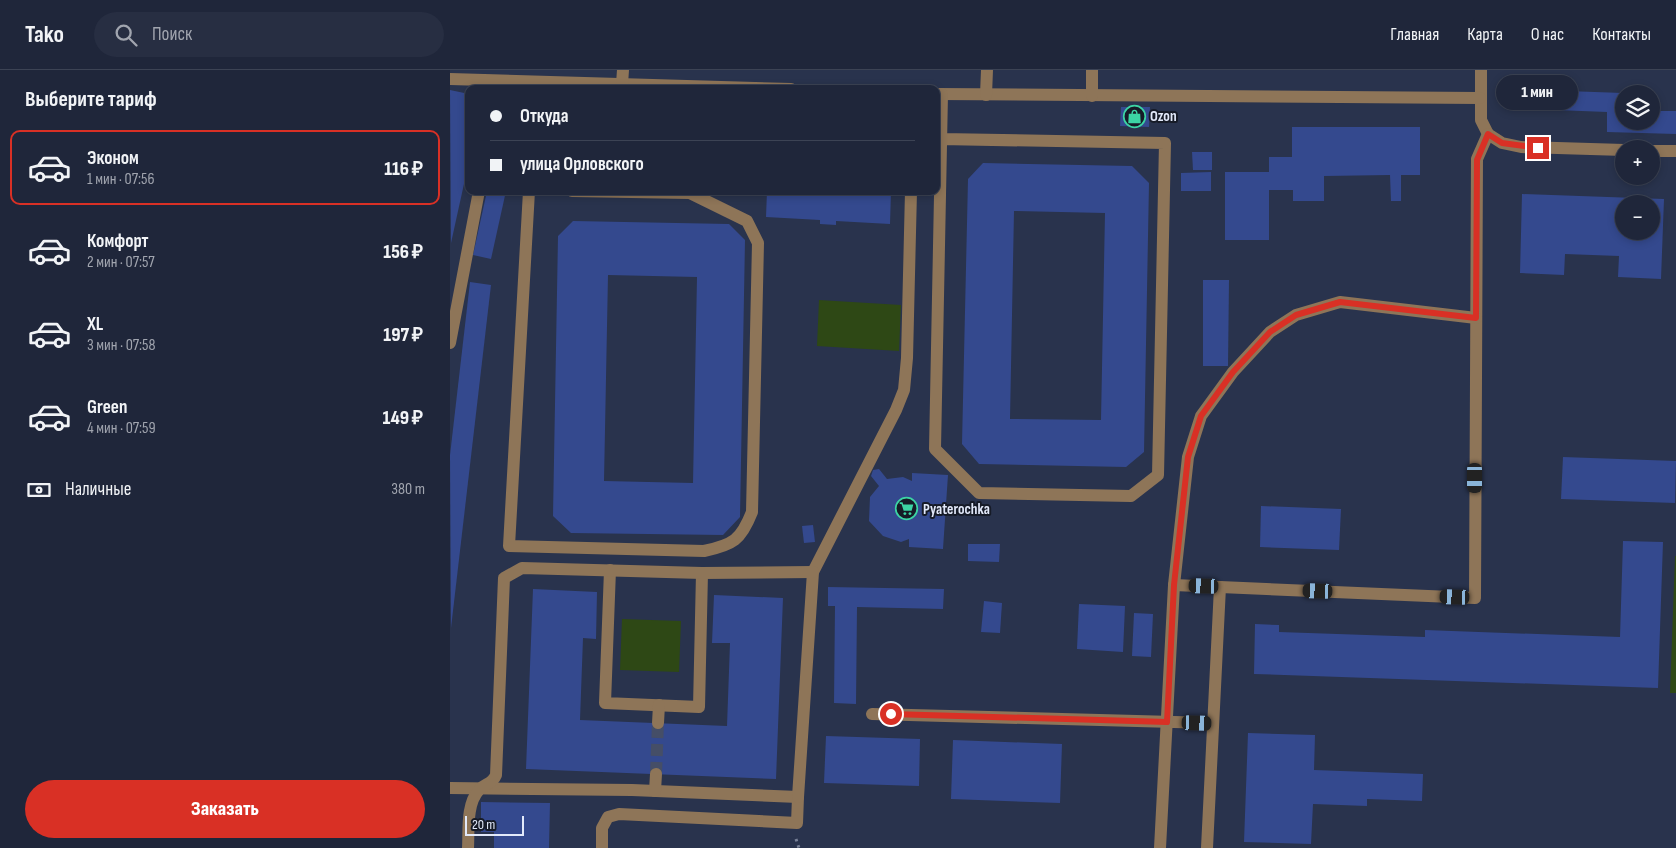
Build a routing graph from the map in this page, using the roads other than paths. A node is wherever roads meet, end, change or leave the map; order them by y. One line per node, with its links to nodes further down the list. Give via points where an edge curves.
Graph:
1 (623, 70): 7 (street)
2 (987, 70): 12 (street)
3 (1092, 70): 13 (street)
4 (1481, 70): 14 (street)
5 (467, 75): 6 (street); 8 (street)
6 (450, 79)
7 (622, 84): 9 (street); 10 (street)
8 (497, 85)
9 (588, 85)
10 (645, 85)
11 (940, 94): 12 (street)
12 (986, 95): 13 (street)
13 (1092, 96): 14 (street)
14 (1480, 98): 16 (street, via 1481,120)
15 (940, 116): 17 (street)
16 (1488, 134): 18 (street, via 1502,143 1522,147); 27 (street, via 1477,160)
17 (941, 139): 21 (street); 26 (street, via 1165,143 1158,475 1131,496 979,493 934,449)
18 (1615, 150)
19 (1660, 151): 20 (street)
20 (1676, 151)
21 (940, 183)
22 (477, 195): 28 (street)
23 (529, 195): 24 (street, via 509,546 704,551 726,546 744,532 752,512 758,243 747,220)
24 (696, 195)
25 (911, 195): 31 (street, via 904,390)
26 (940, 195)
27 (1476, 318): 32 (street, via 1340,302 1296,315 1270,332 1233,372 1201,416 1188,457); 33 (street, via 1475,598)
28 (450, 343)
29 (610, 570): 30 (street); 34 (street, via 605,703); 41 (street, via 522,568 504,578 497,769 494,781)
30 (702, 572): 31 (street); 34 (street, via 699,707)
31 (813, 572): 43 (street)
32 (1174, 585): 33 (street); 36 (street)
33 (1220, 587): 38 (street)
34 (659, 705): 37 (street)
35 (872, 714): 36 (street)
36 (1167, 722): 38 (street); 46 (street)
37 (658, 723)
38 (1212, 724): 47 (street)
39 (656, 774): 42 (street)
40 (450, 788): 41 (street)
41 (479, 789): 42 (street); 44 (street, via 472,804)
42 (656, 791): 43 (street)
43 (798, 797): 45 (street, via 797,823 619,814 608,817 602,828)
44 (468, 848)
45 (602, 848)
46 (1160, 848)
47 (1207, 848)

